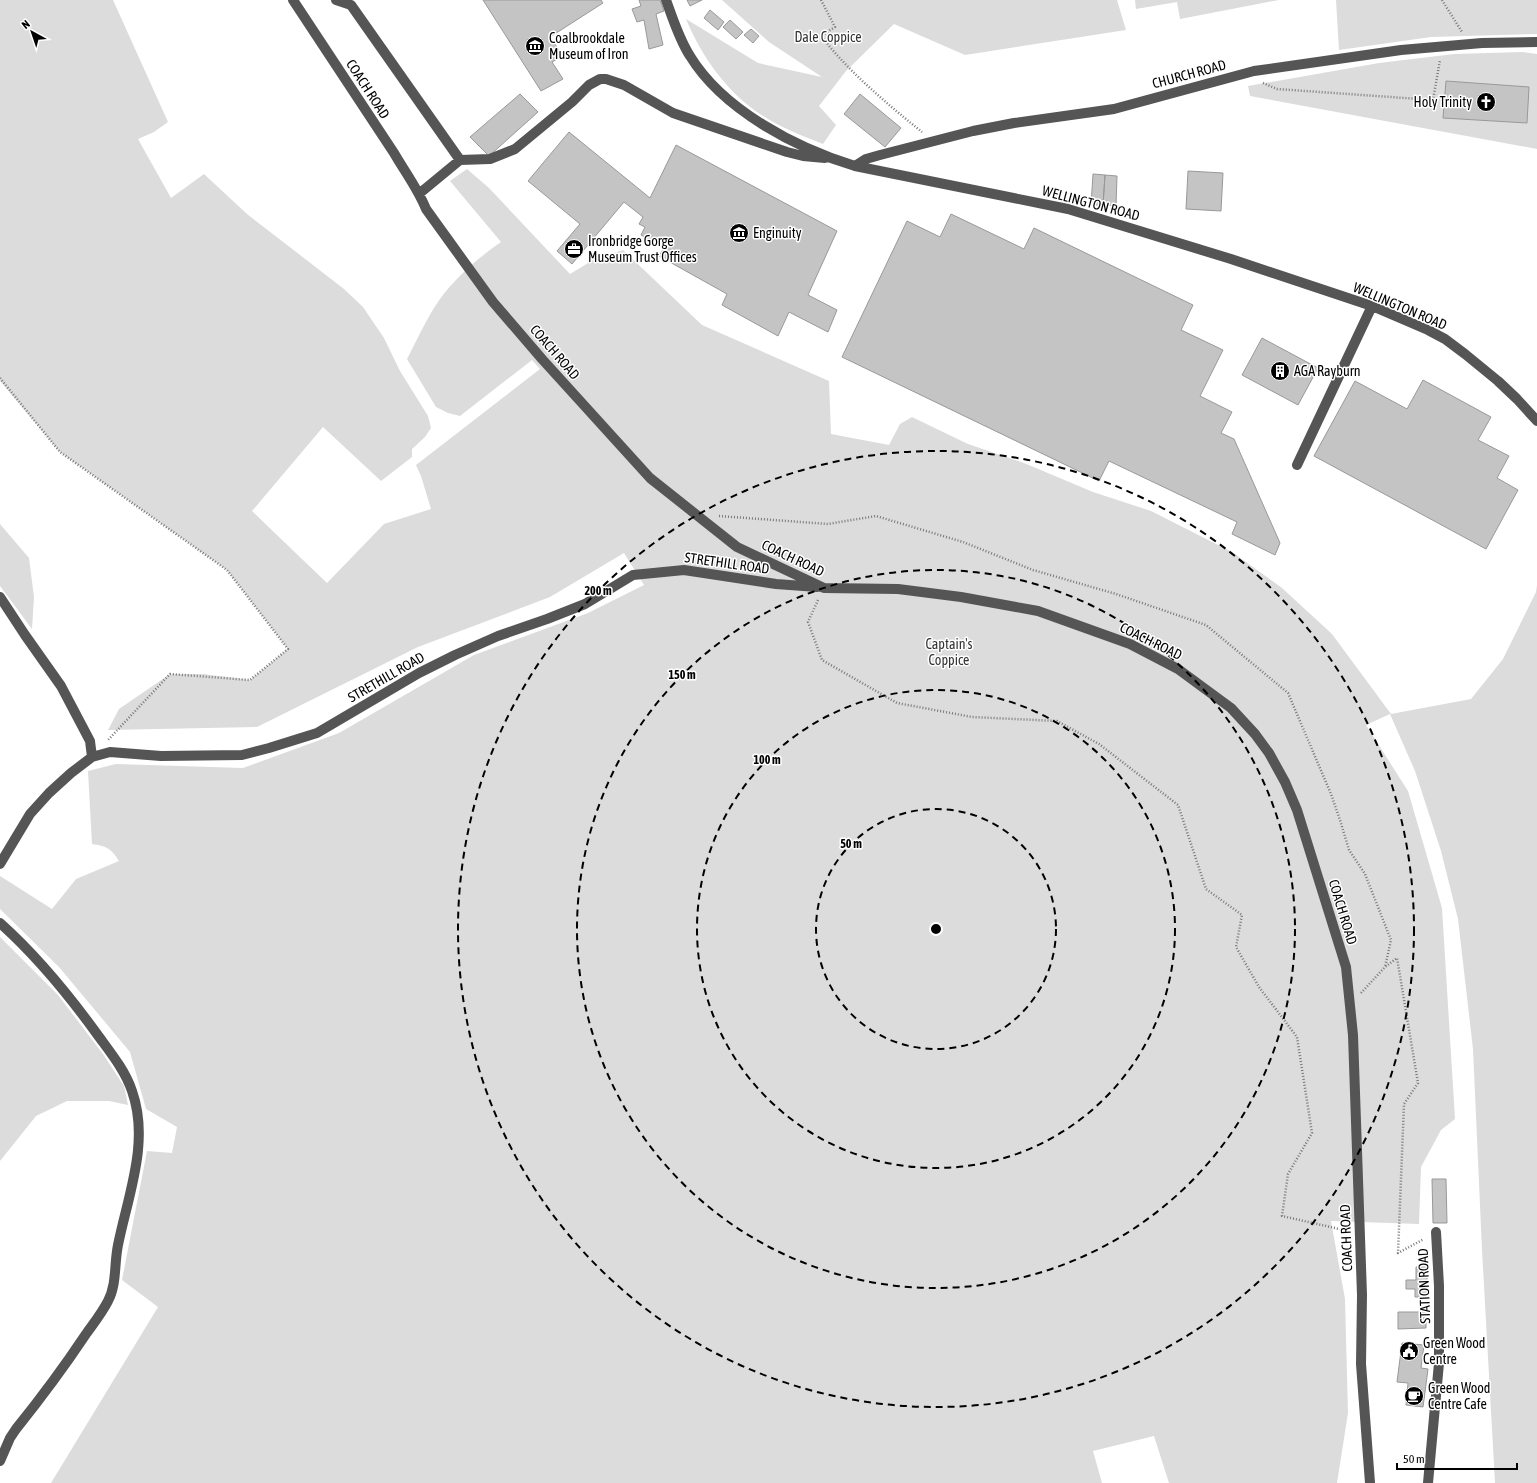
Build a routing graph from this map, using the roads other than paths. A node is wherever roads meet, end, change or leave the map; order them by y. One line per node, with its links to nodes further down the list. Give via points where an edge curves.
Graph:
1 (293, 0): 8 (street, COACH ROAD)
2 (336, 0): 6 (street, via 351,5)
3 (666, 0): 5 (street, WELLINGTON ROAD, via 690,56 715,88 780,135)
4 (1537, 42): 7 (street, CHURCH ROAD, via 1401,50 1254,71 1114,109 1014,123 933,141 866,159)
5 (833, 159): 6 (street, via 787,152 673,113 624,85 600,79 589,85 515,148 490,159); 7 (street, WELLINGTON ROAD)
6 (460, 160): 8 (street)
7 (855, 166): 9 (street, WELLINGTON ROAD, via 1068,209)
8 (420, 193): 12 (street, COACH ROAD, via 426,209 493,302 650,478 737,547)
9 (1372, 306): 10 (street, WELLINGTON ROAD, via 1445,339 1498,381); 11 (street)
10 (1537, 421)
11 (1297, 464)
12 (824, 588): 14 (street, STRETHILL ROAD, via 776,584 684,570 633,574 585,604 455,654 317,733 242,755 162,756 110,752); 19 (street, COACH ROAD, via 898,589 1038,611 1130,644 1178,669 1231,708 1269,753 1294,803 1346,967 1353,1035 1362,1295 1361,1364)
13 (0, 597): 14 (street, via 61,686 90,741)
14 (92, 757): 15 (street, STRETHILL ROAD, via 49,793 30,814)
15 (0, 864)
16 (0, 923): 18 (street, via 24,945 68,995 122,1068 132,1092 139,1123 139,1140 118,1246 114,1284 108,1301 62,1371 16,1429)
17 (1436, 1232): 20 (street, STATION ROAD, via 1439,1363)
18 (0, 1461)
19 (1370, 1483)
20 (1428, 1483)

